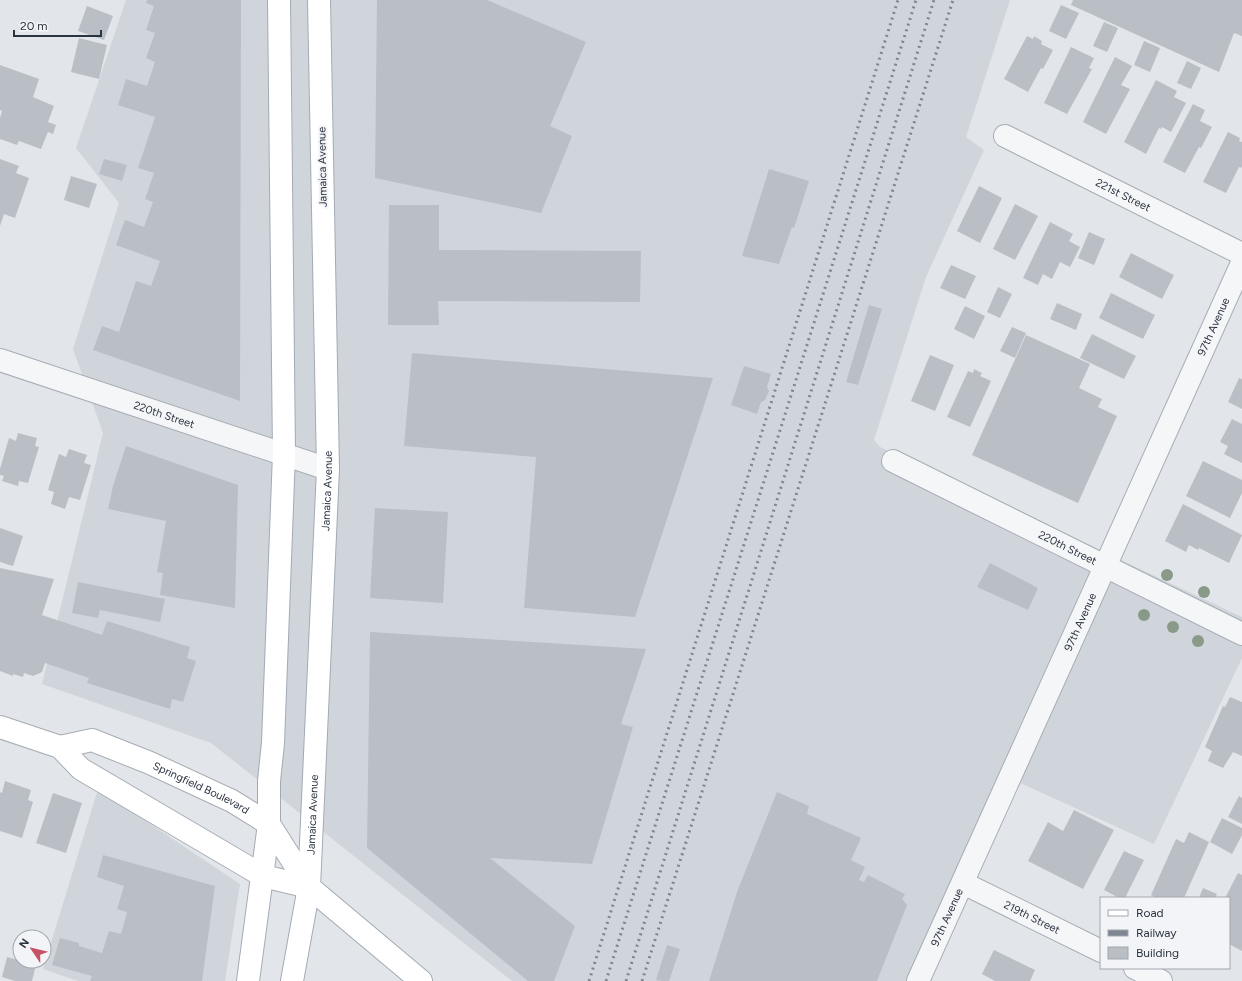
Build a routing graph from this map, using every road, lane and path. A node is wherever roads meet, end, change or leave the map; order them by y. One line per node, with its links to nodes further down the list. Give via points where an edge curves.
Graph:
1 (279, 0): 7 (main road)
2 (319, 0): 9 (main road, Jamaica Avenue)
3 (1005, 136): 4 (street, 221st Street)
4 (1242, 254)
5 (1242, 263): 10 (street, 97th Avenue)
6 (0, 360): 7 (street, 220th Street)
7 (284, 454): 9 (street, 220th Street); 14 (main road)
8 (893, 462): 10 (street, 220th Street)
9 (328, 468): 17 (main road, Jamaica Avenue)
10 (1105, 566): 11 (street, 220th Street); 16 (street, 97th Avenue)
11 (1242, 634)
12 (0, 727): 13 (main road, Springfield Boulevard)
13 (60, 747): 14 (main road, Springfield Boulevard, via 92,740 150,762 207,789); 15 (main road, Springfield Boulevard, via 81,769)
14 (269, 824): 15 (main road); 17 (main road, Springfield Boulevard)
15 (262, 876): 17 (main road, Springfield Boulevard); 20 (main road)
16 (963, 883): 18 (street, 219th Street); 23 (street, 97th Avenue)
17 (309, 888): 21 (main road, Jamaica Avenue); 22 (main road, Springfield Boulevard)
18 (1100, 951)
19 (1137, 969): 24 (street)
20 (248, 981)
21 (292, 981)
22 (421, 981)
23 (918, 981)
24 (1161, 981)

